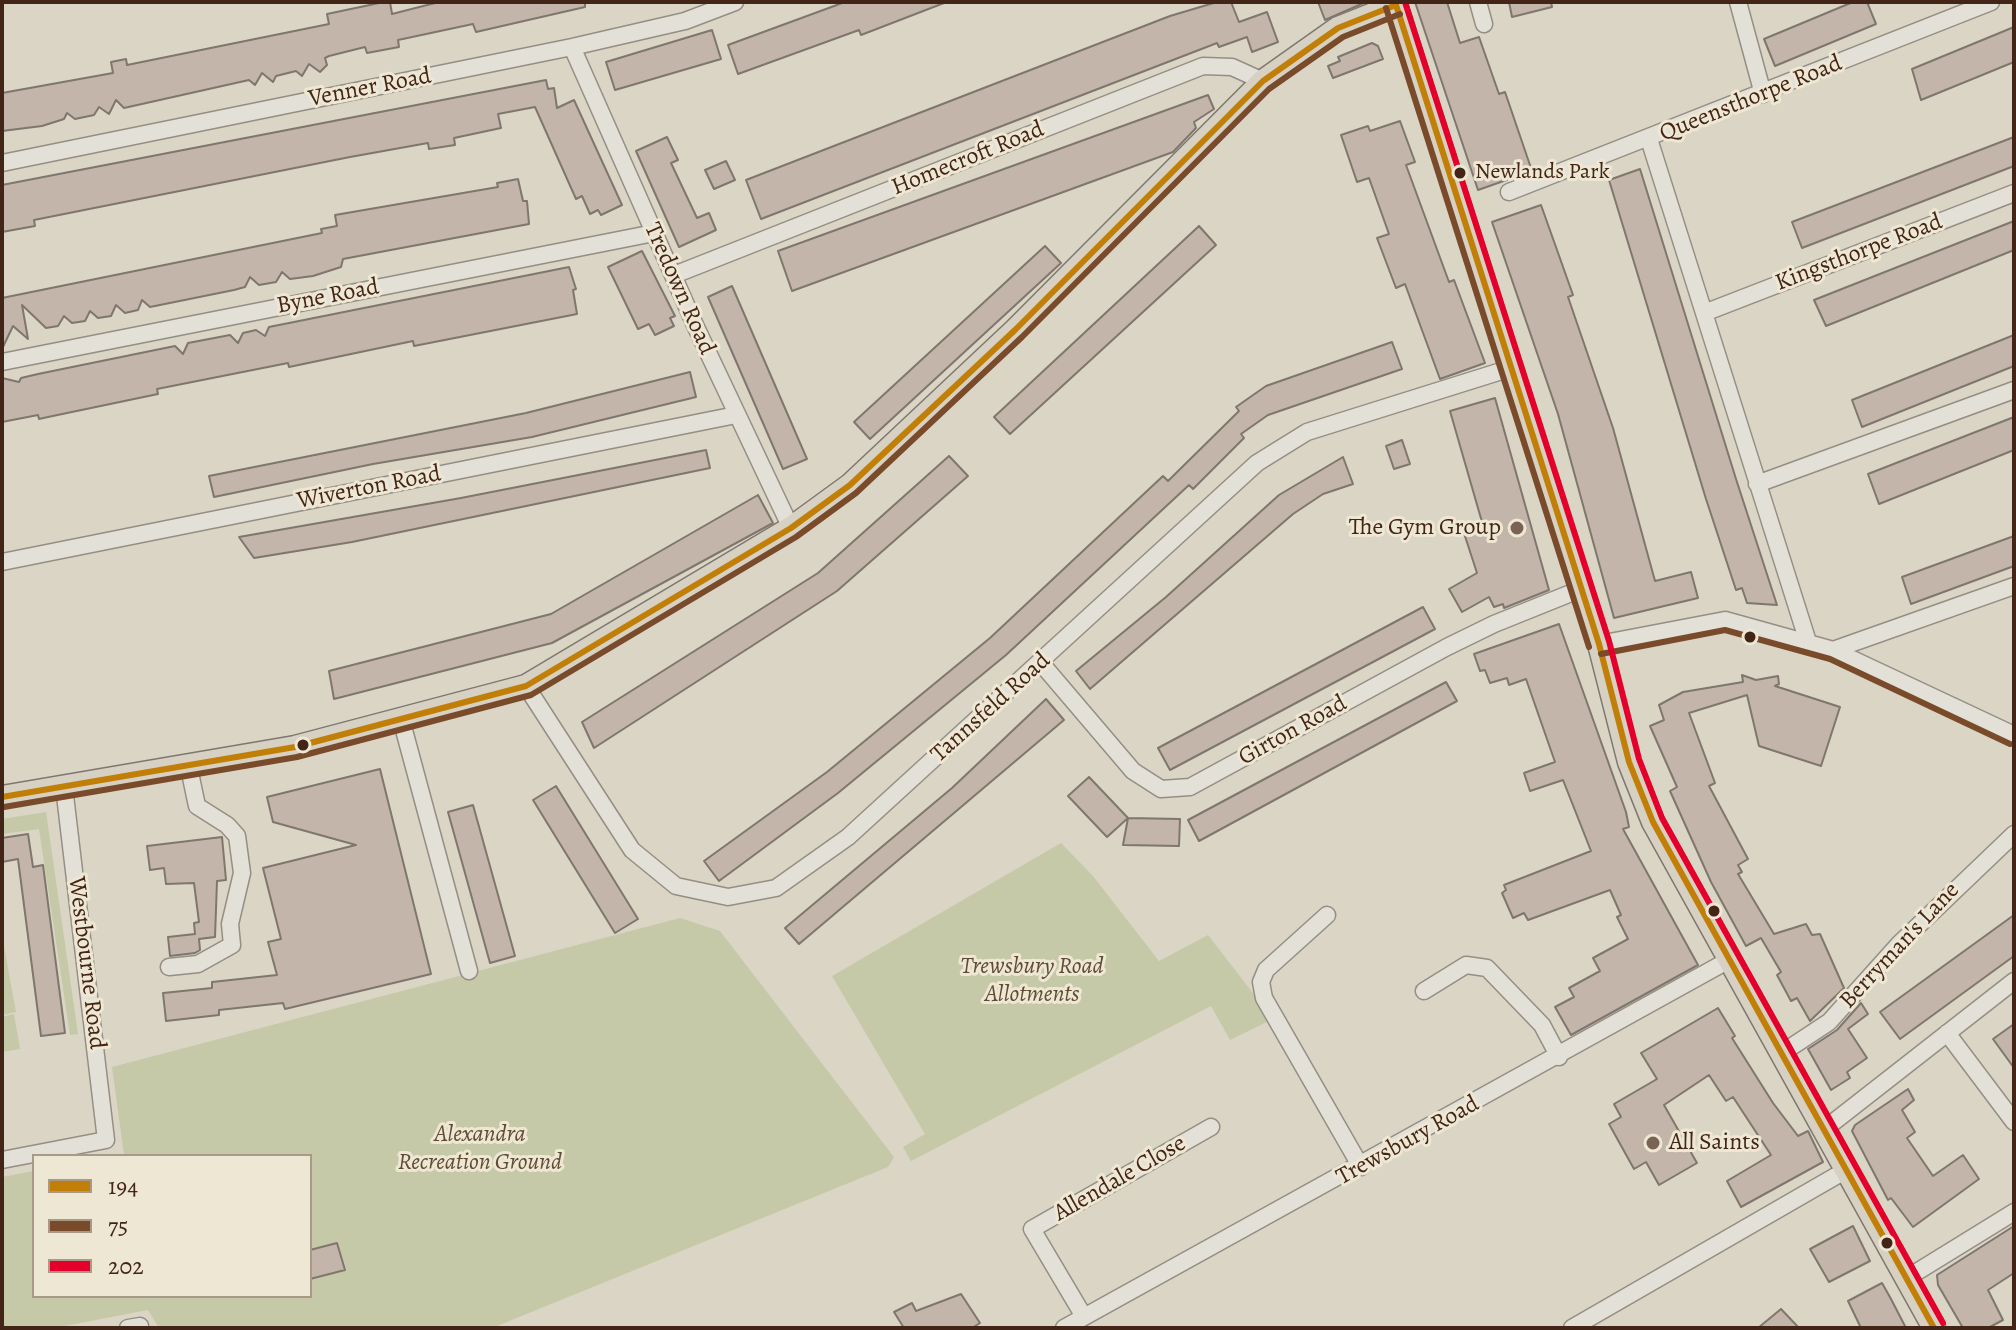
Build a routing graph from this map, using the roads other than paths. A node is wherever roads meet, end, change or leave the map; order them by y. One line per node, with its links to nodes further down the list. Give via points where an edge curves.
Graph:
1 (735, 2): 7 (street, Venner Road, via 685,21)
2 (1478, 2): 6 (street)
3 (1738, 2): 9 (street)
4 (1991, 2): 9 (street, Queensthorpe Road)
5 (1395, 4): 8 (main road, via 1338,28); 18 (main road)
6 (1484, 24)
7 (572, 47): 11 (street, Venner Road); 14 (street, Tredown Road)
8 (1263, 81): 15 (street, Homecroft Road, via 1232,67 1203,66); 22 (main road, via 1015,330 850,485)
9 (1763, 94): 10 (street, Queensthorpe Road)
10 (1649, 139): 12 (street, Queensthorpe Road); 16 (street)
11 (2, 163)
12 (1509, 192)
13 (2014, 193): 16 (street, Kingsthorpe Road)
14 (654, 233): 15 (street, Tredown Road); 17 (street, Byne Road)
15 (674, 275): 20 (street, Tredown Road)
16 (1704, 313): 21 (street)
17 (2, 362)
18 (1511, 368): 25 (main road); 29 (street, Tannsfeld Road, via 1307,432 1257,463)
19 (2014, 390): 21 (street)
20 (736, 415): 22 (street, Tredown Road); 23 (street, Wiverton Road)
21 (1757, 484): 26 (street)
22 (791, 528): 30 (main road)
23 (2, 562)
24 (2014, 586): 28 (street)
25 (1581, 589): 27 (main road); 29 (street, Girton Road, via 1447,647 1190,787 1161,789 1133,771)
26 (1808, 642): 27 (street, via 1725,620); 28 (street)
27 (1599, 644): 38 (main road, via 1629,762 1648,810)
28 (1833, 650): 32 (street)
29 (1041, 663): 30 (street, Tannsfeld Road, via 848,837 776,888 728,897 676,886 632,850)
30 (526, 686): 31 (main road)
31 (401, 719): 33 (main road); 40 (street)
32 (2014, 735)
33 (189, 768): 34 (main road); 39 (street, via 197,806 237,836 242,873 230,924 232,945 198,964)
34 (64, 787): 35 (main road); 50 (street, Westbourne Road, via 106,1140)
35 (2, 797)
36 (2014, 834): 44 (street, Berryman's Lane, via 1899,944 1829,1022)
37 (1327, 915): 52 (street, via 1266,970 1261,982 1264,998)
38 (1729, 960): 44 (main road); 45 (street, Trewsbury Road)
39 (169, 967)
40 (469, 971)
41 (2014, 981): 43 (street)
42 (1424, 991): 45 (street, via 1466,965 1487,968 1542,1025)
43 (1947, 1033): 46 (street); 48 (street)
44 (1782, 1053): 48 (main road)
45 (1559, 1057): 52 (street, Trewsbury Road)
46 (2014, 1122)
47 (1211, 1127): 56 (street, Allendale Close, via 1032,1229)
48 (1826, 1128): 53 (main road)
49 (32, 1154): 51 (street, Westbourne Road)
50 (33, 1154)
51 (2, 1160)
52 (1361, 1167): 56 (street, Trewsbury Road)
53 (1848, 1169): 55 (main road); 58 (street)
54 (2014, 1212): 55 (street)
55 (1907, 1278): 59 (main road)
56 (1083, 1315): 57 (street, Trewsbury Road)
57 (1064, 1328)
58 (1572, 1328)
59 (1934, 1328)

